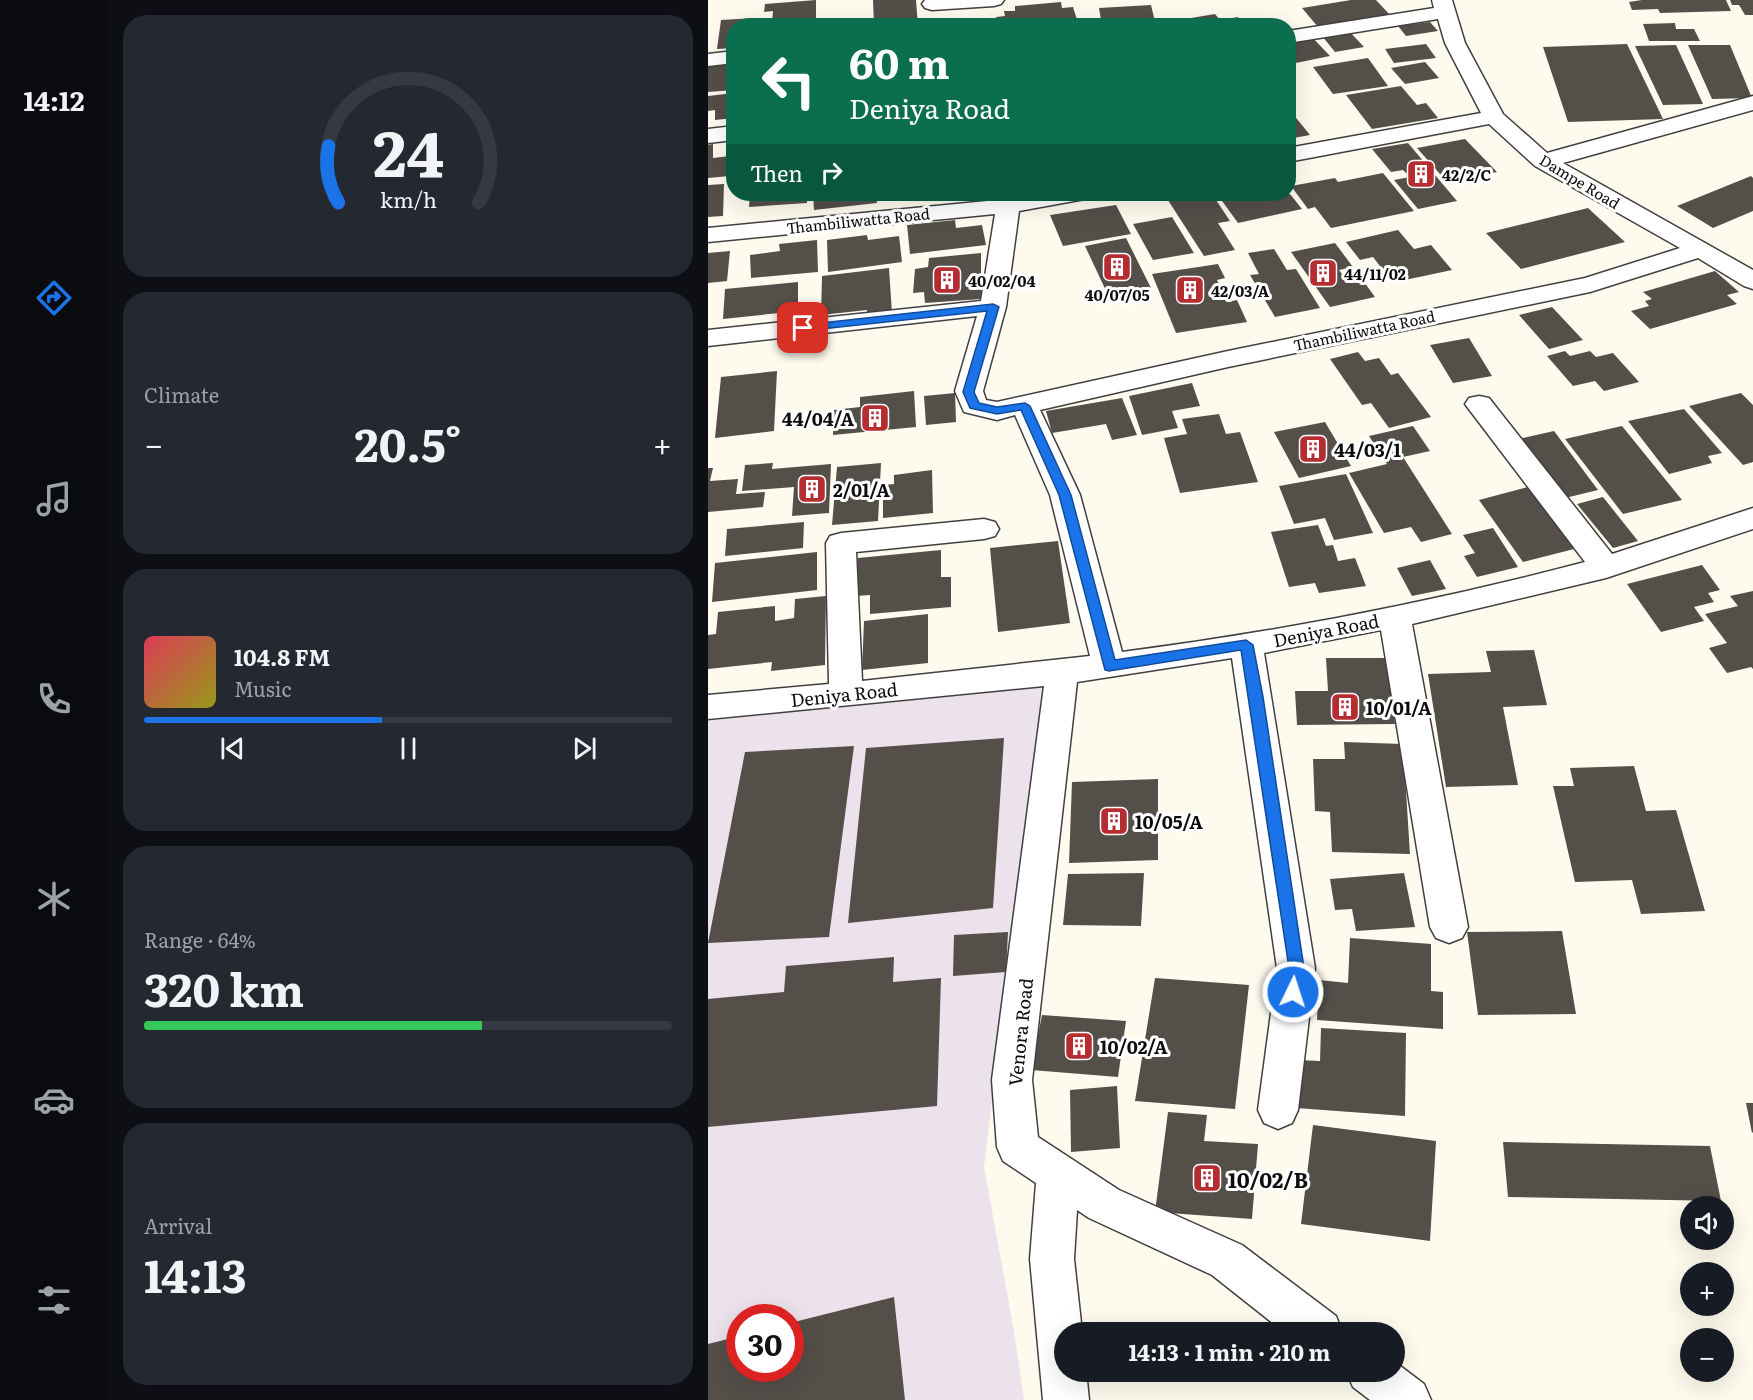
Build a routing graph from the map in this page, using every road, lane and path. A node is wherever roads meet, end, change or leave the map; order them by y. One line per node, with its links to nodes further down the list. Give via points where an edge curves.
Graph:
1 (994, 0): 2 (street)
2 (932, 2): 4 (street)
3 (1444, 6): 5 (street); 9 (street, Dampe Road, via 1455,43)
4 (932, 18)
5 (1296, 35)
6 (726, 58): 7 (street)
7 (708, 60)
8 (1753, 103): 13 (street)
9 (1494, 117): 12 (street); 13 (street, Dampe Road)
10 (726, 134): 11 (street)
11 (708, 136)
12 (1296, 154)
13 (1543, 161): 17 (street, Dampe Road)
14 (1037, 201): 15 (street, Thambiliwatta Road)
15 (1008, 206): 16 (street, Thambiliwatta Road); 19 (street, Thambiliwatta Road)
16 (708, 235)
17 (1701, 249): 18 (street, Dampe Road); 22 (street, Thambiliwatta Road, via 1590,284 1228,359)
18 (1753, 281)
19 (993, 307): 20 (street); 22 (street, Thambiliwatta Road, via 969,392 974,406 997,411)
20 (708, 338)
21 (1479, 404): 25 (street)
22 (1025, 406): 28 (street, via 1065,495)
23 (1753, 518): 25 (street, Deniya Road)
24 (984, 529): 30 (street, via 842,543)
25 (1606, 568): 26 (street, Deniya Road)
26 (1395, 617): 27 (street, Deniya Road); 32 (street)
27 (1246, 645): 28 (street, Deniya Road); 33 (street, via 1296,968)
28 (1109, 666): 29 (street, Deniya Road)
29 (1062, 671): 30 (street, Deniya Road); 34 (street, Venora Road, via 1012,1080 1018,1147)
30 (846, 695): 31 (street, Deniya Road)
31 (708, 707)
32 (1449, 927)
33 (1278, 1110)
34 (1058, 1172): 35 (street, Venora Road, via 1104,1204 1227,1260); 37 (street, via 1052,1259)
35 (1307, 1322)
36 (1384, 1382): 38 (street)
37 (1066, 1400)
38 (1408, 1400)

